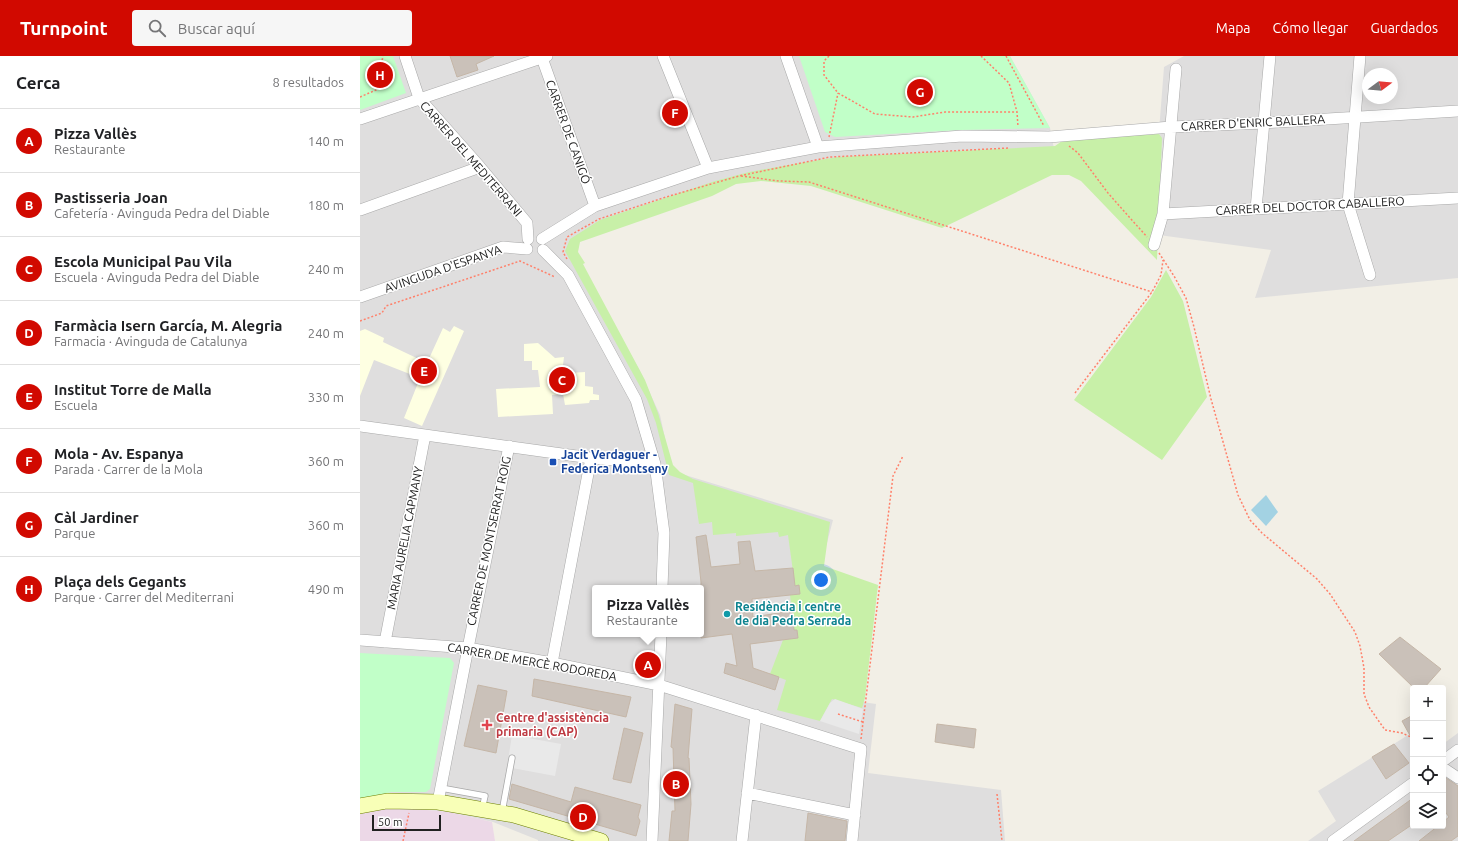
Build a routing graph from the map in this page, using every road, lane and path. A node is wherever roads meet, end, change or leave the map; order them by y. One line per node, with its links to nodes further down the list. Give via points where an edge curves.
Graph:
1 (383, 56): 13 (path, via 376,90)
2 (405, 56): 14 (street, CARRER DEL MEDITERRANI)
3 (663, 56): 26 (street)
4 (786, 56): 23 (street)
5 (829, 56): 12 (path, via 824,61 824,75)
6 (981, 56): 16 (path, via 1009,83)
7 (1006, 56): 22 (path)
8 (1270, 56): 19 (street)
9 (1360, 56): 17 (street)
10 (545, 57): 14 (street); 31 (street, CARRER DE CANIGÓ)
11 (1176, 69): 20 (street)
12 (838, 94): 16 (path, via 875,114 914,117 945,112); 23 (path)
13 (360, 97)
14 (419, 98): 18 (street); 25 (street, CARRER DEL MEDITERRANI)
15 (1458, 111): 17 (street, CARRER D'ENRIC BALLERA)
16 (1017, 112): 21 (path)
17 (1354, 117): 19 (street, CARRER D'ENRIC BALLERA); 30 (street)
18 (360, 119)
19 (1263, 123): 20 (street, CARRER D'ENRIC BALLERA); 32 (street)
20 (1171, 126): 22 (street, CARRER D'ENRIC BALLERA); 34 (street)
21 (1019, 137): 22 (street, CARRER D'ENRIC BALLERA); 23 (street, CARRER D'ENRIC BALLERA, via 962,136)
22 (1049, 137): 37 (path, via 1065,143 1078,153 1108,193)
23 (823, 147): 26 (street, CARRER D'ENRIC BALLERA)
24 (1010, 148): 28 (path, via 830,157)
25 (480, 167): 33 (street); 35 (street, CARRER DEL MEDITERRANI, via 526,223)
26 (708, 168): 31 (street, CARRER D'ENRIC BALLERA)
27 (731, 174): 28 (path)
28 (739, 176): 38 (path, via 666,196 599,219 567,238 563,252); 42 (path, via 809,182)
29 (1458, 198): 30 (street, CARRER DEL DOCTOR CABALLERO)
30 (1348, 204): 32 (street, CARRER DEL DOCTOR CABALLERO); 41 (street)
31 (595, 206): 36 (street, CARRER D'ENRIC BALLERA)
32 (1256, 209): 34 (street, CARRER DEL DOCTOR CABALLERO)
33 (360, 210)
34 (1163, 214): 37 (street)
35 (527, 244): 36 (street, via 537,236); 36 (street, via 535,255); 43 (street, AVINGUDA D'ESPANYA, via 503,246)
36 (543, 244): 40 (street)
37 (1154, 245): 39 (path)
38 (567, 259)
39 (1163, 260): 42 (path, via 1161,275); 62 (path, via 1186,298 1213,407 1243,507 1250,520 1262,533 1306,568 1330,594 1355,632 1364,668 1364,694 1369,708 1385,730)
40 (568, 275): 44 (path, via 559,279 520,261 386,306 382,313); 51 (street, via 636,400)
41 (1370, 275)
42 (1152, 292): 45 (path)
43 (360, 297)
44 (360, 321)
45 (1075, 394)
46 (360, 426): 47 (street)
47 (425, 435): 48 (street); 55 (street, MARIA AURELIA CAPMANY)
48 (509, 446): 50 (street); 56 (street, CARRER DE MONTSERRAT ROIG)
49 (903, 456): 61 (path, via 893,476)
50 (591, 458): 51 (street); 57 (street)
51 (655, 464): 52 (street, via 664,533)
52 (662, 585)
53 (661, 637): 58 (street)
54 (360, 640): 55 (street, CARRER DE MERCÈ RODOREDA)
55 (385, 642): 56 (street, CARRER DE MERCÈ RODOREDA)
56 (468, 648): 57 (street, CARRER DE MERCÈ RODOREDA); 72 (street, CARRER DE MONTSERRAT ROIG)
57 (552, 663): 58 (street, CARRER DE MERCÈ RODOREDA)
58 (659, 685): 60 (street, CARRER DE MERCÈ RODOREDA); 79 (street)
59 (838, 714): 61 (path)
60 (756, 715): 63 (street, CARRER DE MERCÈ RODOREDA); 70 (street)
61 (863, 722): 63 (path)
62 (1410, 737)
63 (861, 749): 76 (street)
64 (1458, 750): 66 (street)
65 (512, 758): 75 (lane)
66 (1446, 759)
67 (1446, 770): 68 (street)
68 (1458, 778)
69 (1410, 785): 83 (street)
70 (747, 793): 76 (street); 80 (street)
71 (997, 794): 82 (path)
72 (439, 795): 73 (street); 75 (street, via 482,809)
73 (411, 802): 74 (street, via 387,801); 77 (path)
74 (360, 806)
75 (502, 812): 78 (street)
76 (855, 815): 81 (street)
77 (403, 841)
78 (601, 841)
79 (652, 841)
80 (742, 841)
81 (852, 841)
82 (1002, 841)
83 (1333, 841)

